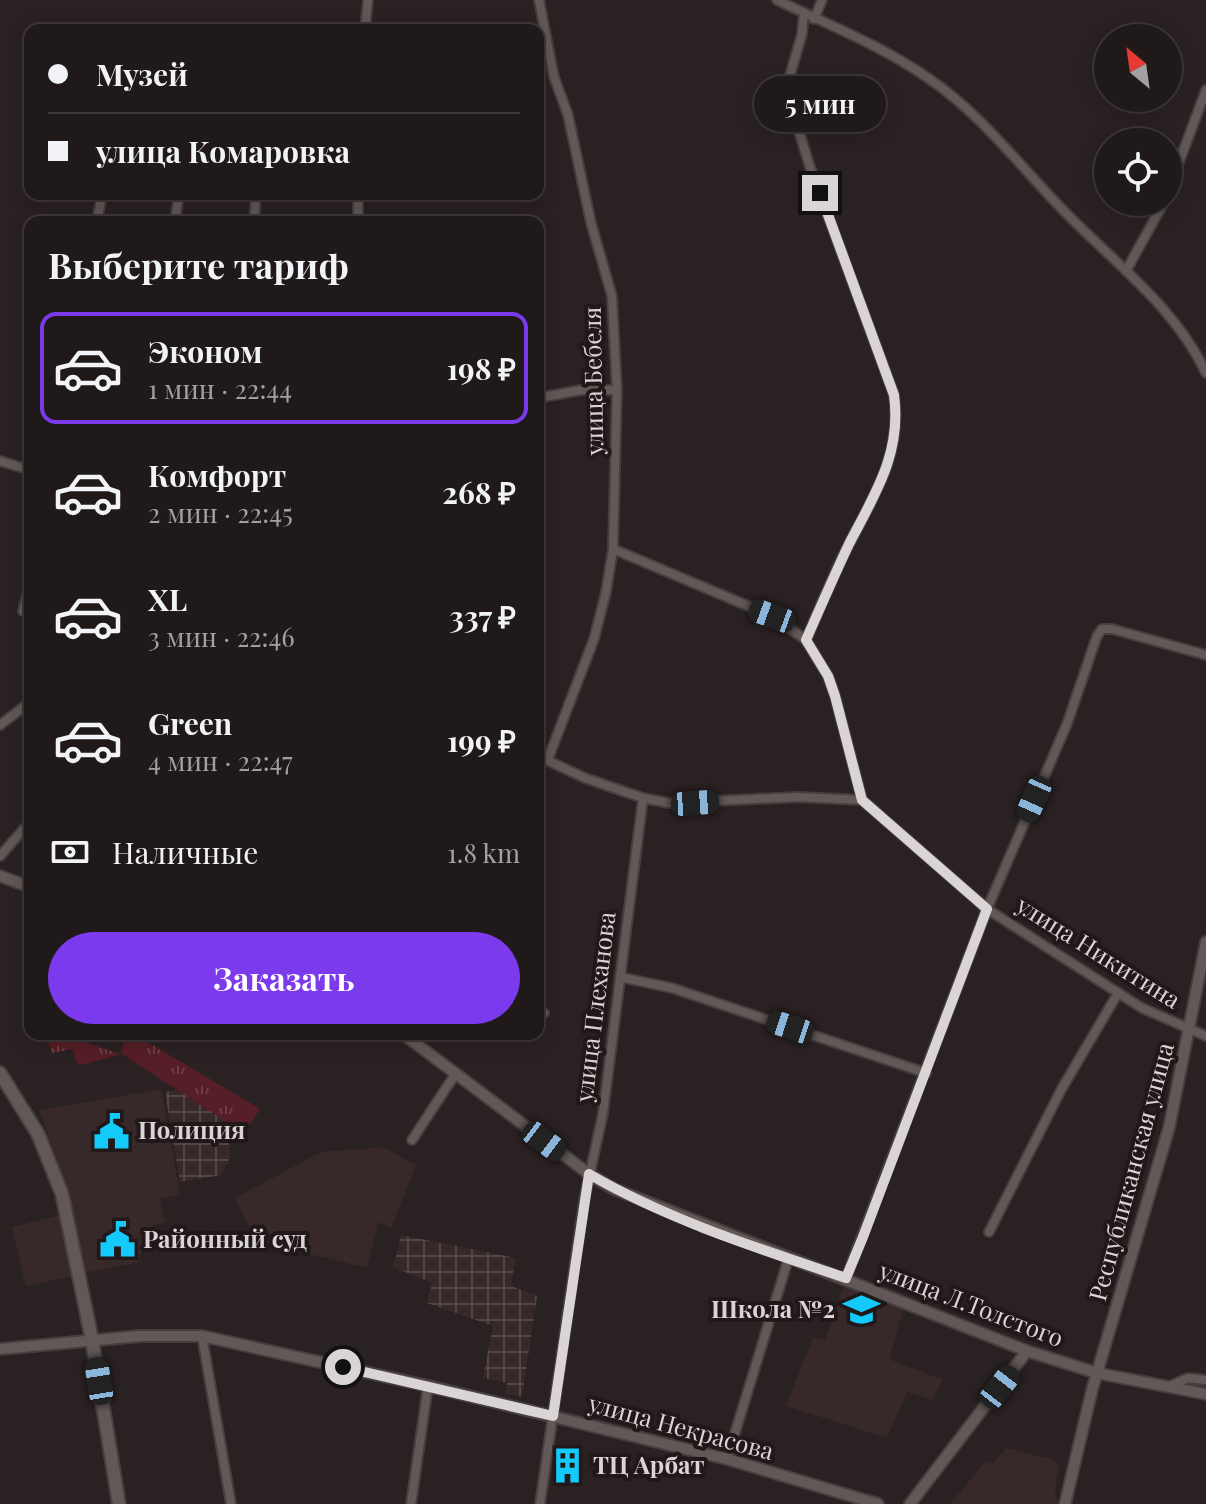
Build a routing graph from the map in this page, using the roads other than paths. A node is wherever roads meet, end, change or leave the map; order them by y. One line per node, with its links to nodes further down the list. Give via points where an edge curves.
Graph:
1 (368, 0): 7 (street)
2 (539, 0): 8 (street, улица Бебеля)
3 (777, 0): 5 (street)
4 (822, 0): 6 (street)
5 (804, 13): 6 (street); 22 (street, via 786,89 894,395 898,424 875,500)
6 (814, 19): 13 (street, via 905,63 952,97)
7 (366, 24)
8 (544, 24)
9 (544, 26): 15 (street, улица Бебеля, via 612,296)
10 (1206, 90): 11 (street)
11 (1182, 154)
12 (1156, 216): 13 (street)
13 (1126, 271): 14 (street, via 1181,331)
14 (1206, 373)
15 (617, 390): 16 (street); 19 (street, улица Бебеля)
16 (544, 397)
17 (0, 461): 18 (street)
18 (24, 468)
19 (613, 549): 22 (street, via 772,616); 26 (street, улица Бебеля, via 594,639)
20 (24, 607): 21 (street)
21 (23, 611)
22 (806, 640): 29 (street, via 828,676)
23 (1206, 655): 34 (street, via 1102,629)
24 (24, 707): 25 (street)
25 (0, 725)
26 (544, 756)
27 (544, 758): 28 (street)
28 (643, 798): 29 (street, via 669,803 797,797); 36 (street, улица Плеханова)
29 (862, 800): 34 (street, улица Никитина)
30 (24, 829): 31 (street)
31 (0, 856)
32 (0, 876): 33 (street)
33 (24, 885)
34 (987, 909): 37 (street, улица Никитина); 43 (street)
35 (1206, 942): 38 (street, Республиканская улица)
36 (620, 977): 43 (street, via 672,988); 45 (street, улица Плеханова, via 603,1113)
37 (1118, 993): 38 (street, улица Никитина); 46 (street, via 1061,1090)
38 (1190, 1031): 39 (street, улица Никитина); 53 (street, Республиканская улица, via 1169,1128)
39 (1206, 1036)
40 (411, 1040): 42 (street, улица Л.Толстого)
41 (0, 1073): 50 (main road, via 53,1166)
42 (456, 1073): 44 (street); 45 (street, улица Л.Толстого)
43 (926, 1073): 48 (street)
44 (412, 1140)
45 (589, 1174): 47 (street, улица Л.Толстого); 58 (street, улица Плеханова)
46 (989, 1232)
47 (788, 1260): 48 (street, улица Л.Толстого); 59 (street)
48 (846, 1278): 52 (street, улица Л.Толстого)
49 (202, 1336): 50 (street, улица Некрасова); 55 (street, улица Некрасова); 61 (street)
50 (92, 1340): 51 (street, улица Некрасова); 60 (main road)
51 (0, 1349)
52 (1027, 1351): 53 (street, улица Л.Толстого); 65 (street)
53 (1097, 1373): 56 (street, улица Л.Толстого); 66 (street, Республиканская улица)
54 (1206, 1380): 56 (street, via 1188,1378)
55 (428, 1386): 58 (street, улица Некрасова); 62 (street)
56 (1167, 1388): 57 (street, улица Л.Толстого)
57 (1206, 1394)
58 (553, 1416): 59 (street, улица Некрасова); 63 (street, улица Плеханова)
59 (727, 1459): 64 (street, улица Некрасова)
60 (119, 1504)
61 (231, 1504)
62 (411, 1504)
63 (540, 1504)
64 (878, 1504)
65 (910, 1504)
66 (1065, 1504)

